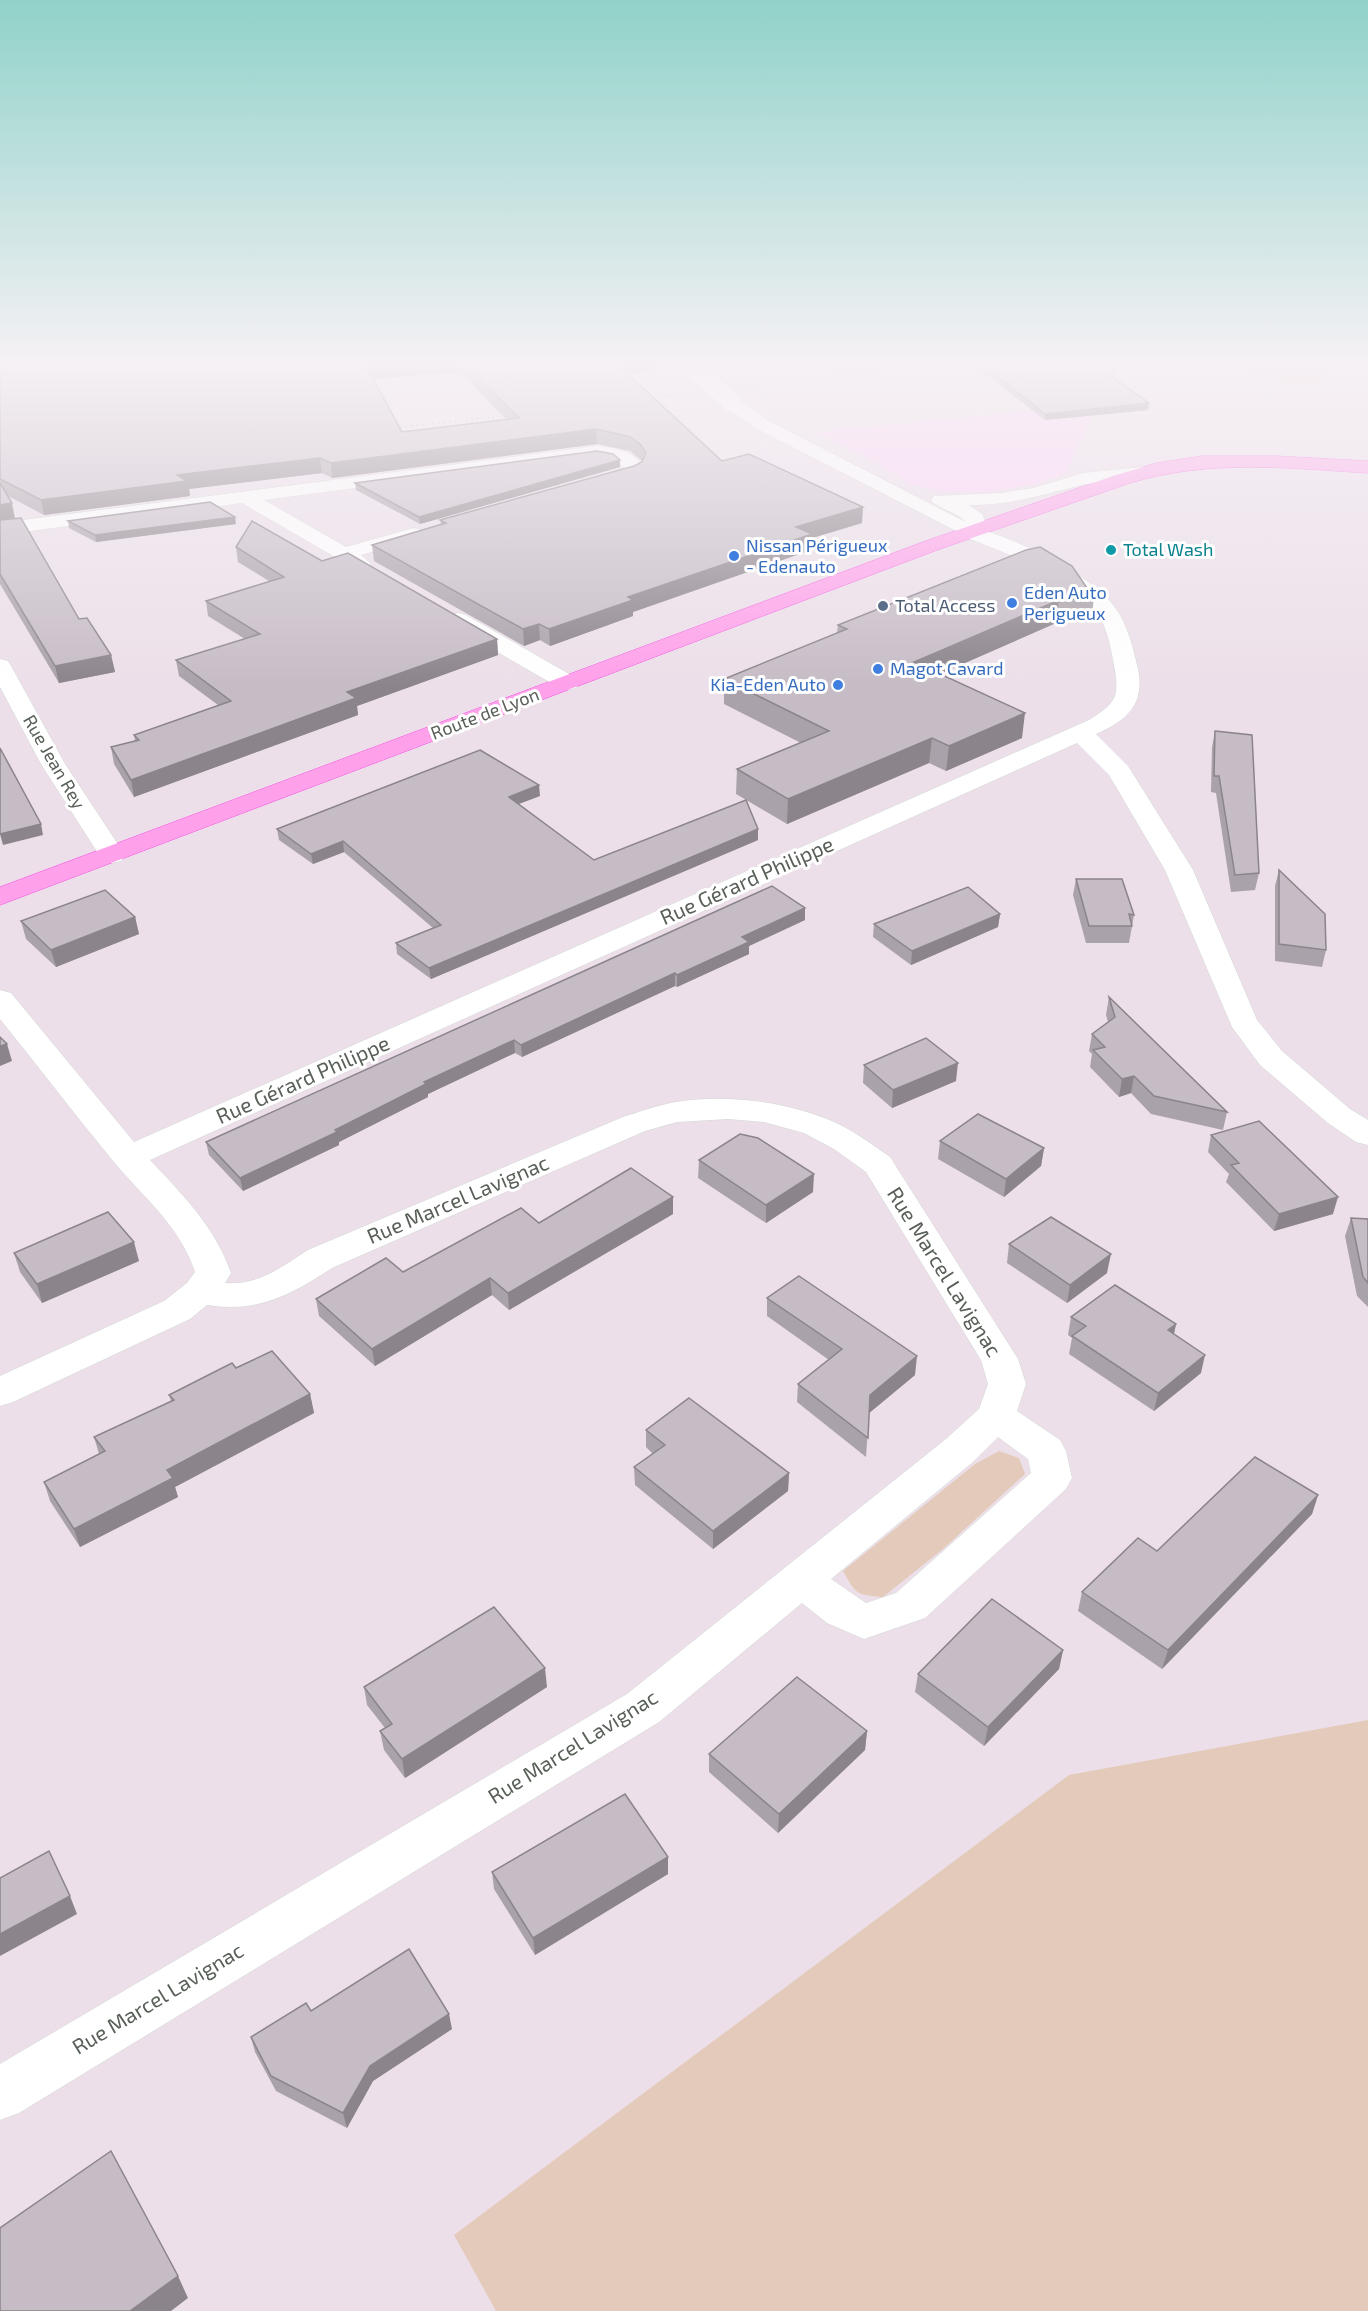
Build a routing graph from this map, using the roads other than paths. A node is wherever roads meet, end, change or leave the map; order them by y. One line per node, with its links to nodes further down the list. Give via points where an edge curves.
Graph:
1 (445, 471): 7 (street)
2 (634, 471): 6 (street)
3 (855, 471): 8 (street, via 901,491); 11 (street, Rue Gérard Philippe)
4 (1151, 471): 5 (main road, Route de Lyon)
5 (1142, 473): 8 (street, via 1083,479 1000,499); 11 (main road, Route de Lyon)
6 (581, 488)
7 (243, 496): 9 (street); 12 (street)
8 (941, 500): 11 (street, via 975,518)
9 (0, 529)
10 (434, 529): 12 (street)
11 (970, 532): 16 (main road, Route de Lyon); 17 (street, Rue Gérard Philippe, via 1074,580 1093,594 1117,629 1130,684 1126,700 1120,711)
12 (344, 554): 13 (street, via 378,574)
13 (351, 577)
14 (443, 611): 16 (street)
15 (0, 666): 18 (street, Rue Jean Rey, via 54,764)
16 (568, 683): 18 (main road, Route de Lyon)
17 (1079, 733): 21 (street, via 1119,771 1179,870 1243,1021 1271,1059); 22 (street, Rue Gérard Philippe)
18 (112, 855): 19 (main road, Route de Lyon)
19 (0, 897)
20 (0, 999): 22 (street)
21 (1368, 1135)
22 (129, 1157): 23 (street, via 191,1226 210,1259 213,1273)
23 (200, 1292): 24 (street, via 177,1310); 25 (street, Rue Marcel Lavignac, via 237,1296 263,1292 320,1259 634,1124 676,1112 765,1112 815,1126 878,1165 999,1359 1007,1384)
24 (0, 1392)
25 (996, 1416): 26 (street, Rue Marcel Lavignac); 26 (street, via 1046,1450 1052,1478 910,1606 864,1621 842,1611)
26 (801, 1579): 27 (street, Rue Marcel Lavignac, via 643,1708)
27 (0, 2094)

